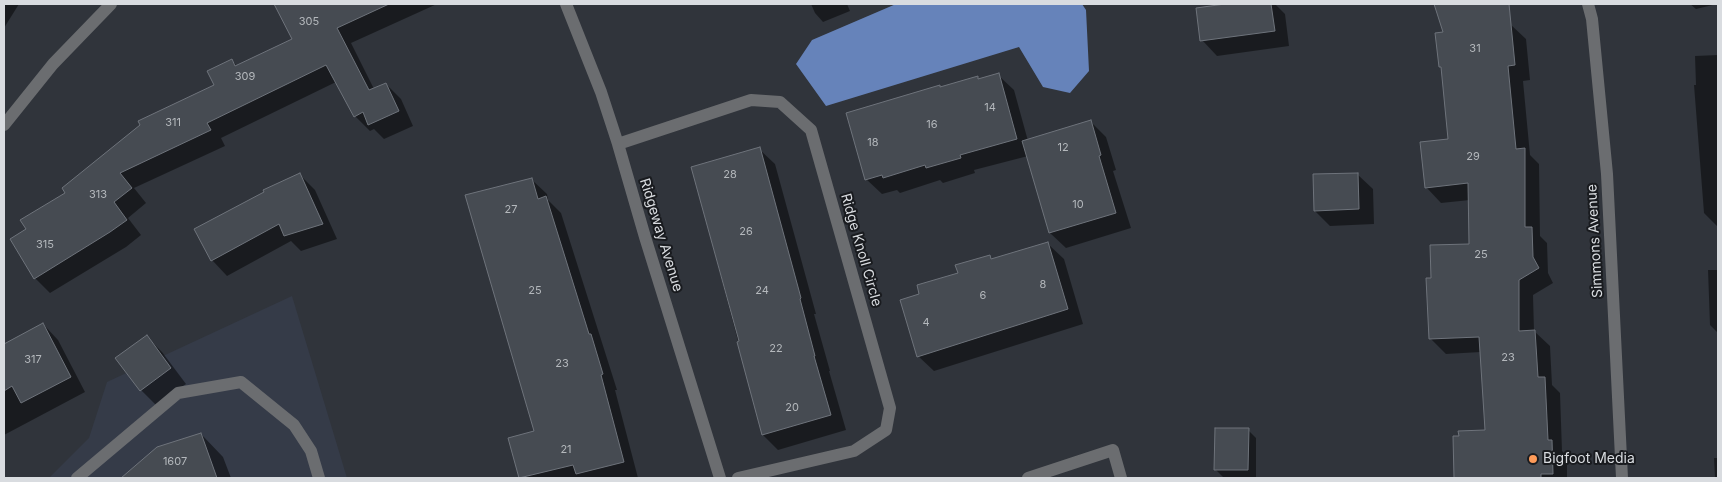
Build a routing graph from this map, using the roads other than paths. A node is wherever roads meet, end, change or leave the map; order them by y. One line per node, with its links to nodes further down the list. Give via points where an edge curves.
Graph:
1 (111, 4): 4 (street, via 53,64)
2 (566, 4): 5 (street, Ridgeway Avenue)
3 (1588, 4): 12 (street, Simmons Avenue, via 1607,174)
4 (4, 125)
5 (618, 144): 8 (street, Ridgeway Avenue); 9 (street, Ridge Knoll Circle, via 751,100 780,102 811,130 890,408 886,430 854,452)
6 (77, 478): 7 (street, via 178,393 241,382 294,425 311,451)
7 (318, 478)
8 (720, 478)
9 (738, 478)
10 (1028, 478): 11 (street, via 1113,450)
11 (1121, 478)
12 (1622, 478)

